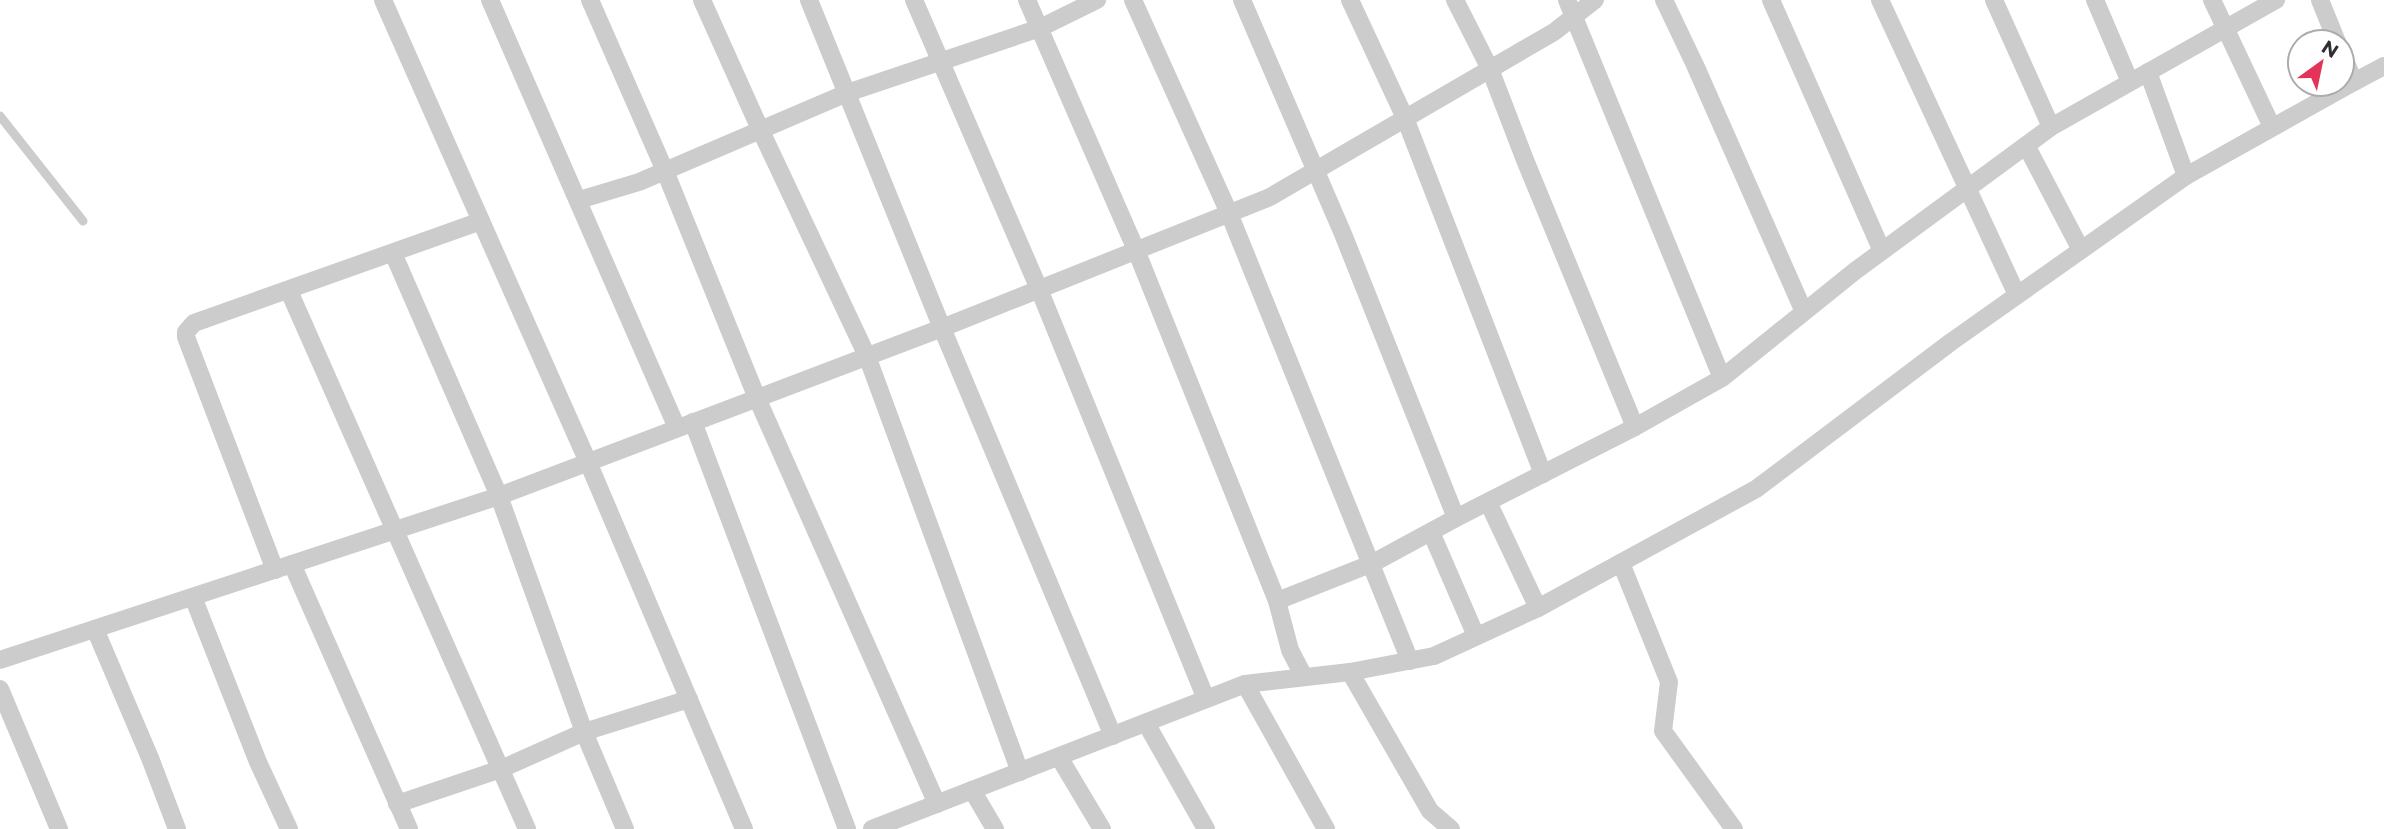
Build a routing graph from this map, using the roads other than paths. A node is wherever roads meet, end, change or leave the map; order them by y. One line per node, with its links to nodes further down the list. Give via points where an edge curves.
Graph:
1 (383, 0): 47 (street)
2 (490, 0): 44 (street)
3 (590, 0): 40 (street)
4 (702, 0): 38 (street)
5 (809, 0): 32 (street)
6 (914, 0): 26 (street)
7 (1027, 0): 23 (street)
8 (1097, 0): 23 (street)
9 (1133, 0): 45 (street)
10 (1242, 0): 41 (street)
11 (1350, 0): 35 (street)
12 (1455, 0): 28 (street)
13 (1595, 0): 22 (street)
14 (1664, 0): 55 (street)
15 (1771, 0): 50 (street)
16 (1880, 0): 43 (street)
17 (1993, 0): 36 (street)
18 (2095, 0): 31 (street)
19 (2212, 0): 25 (street)
20 (2276, 0): 25 (street)
21 (2320, 0): 24 (street)
22 (1571, 8): 28 (street, via 1555,32); 58 (street)
23 (1040, 28): 26 (street); 48 (street)
24 (2331, 28)
25 (2225, 29): 29 (street); 37 (street)
26 (941, 63): 32 (street); 52 (street)
27 (2384, 66): 30 (street)
28 (1490, 69): 35 (street); 61 (street)
29 (2148, 72): 31 (street); 42 (street)
30 (2356, 81)
31 (2130, 82): 36 (street)
32 (847, 93): 38 (street); 56 (street)
33 (2325, 98): 37 (street)
34 (0, 116): 46 (lane)
35 (1405, 118): 41 (street); 63 (street)
36 (2052, 127): 39 (street)
37 (2272, 127): 42 (street)
38 (760, 129): 40 (street); 57 (street)
39 (2026, 147): 43 (street); 49 (street)
40 (665, 171): 44 (street); 59 (street)
41 (1315, 171): 45 (street); 66 (street)
42 (2186, 176): 49 (street)
43 (1966, 188): 50 (street); 54 (street)
44 (579, 200): 60 (street)
45 (1229, 213): 48 (street); 69 (street)
46 (83, 221)
47 (481, 221): 51 (street); 62 (street)
48 (1136, 250): 52 (street); 73 (street)
49 (2081, 250): 54 (street)
50 (1882, 251): 55 (street)
51 (393, 253): 53 (street); 64 (street)
52 (1039, 289): 56 (street); 84 (street)
53 (289, 290): 67 (street); 71 (street, via 194,323 186,332)
54 (2017, 295): 70 (street, via 1756,489)
55 (1804, 312): 58 (street)
56 (942, 328): 57 (street); 87 (street)
57 (867, 356): 59 (street); 90 (street)
58 (1723, 378): 61 (street)
59 (757, 398): 60 (street); 93 (street)
60 (685, 425): 62 (street); 101 (street)
61 (1635, 427): 63 (street)
62 (588, 462): 64 (street); 83 (street)
63 (1543, 474): 65 (street)
64 (499, 496): 67 (street); 86 (street)
65 (1488, 502): 66 (street); 74 (street)
66 (1455, 518): 68 (street)
67 (395, 530): 71 (street); 89 (street)
68 (1430, 532): 69 (street); 76 (street)
69 (1373, 563): 73 (street); 78 (street)
70 (1621, 563): 74 (street); 108 (street, via 1670,682 1663,731)
71 (283, 567): 72 (street); 92 (street)
72 (193, 597): 75 (street); 96 (street)
73 (1277, 601): 80 (street, via 1290,650)
74 (1538, 608): 76 (street)
75 (94, 629): 77 (street); 95 (street)
76 (1476, 636): 78 (street, via 1434,656)
77 (0, 660)
78 (1410, 661): 79 (street)
79 (1350, 672): 80 (street); 107 (street, via 1430,811)
80 (1304, 677): 81 (street)
81 (1245, 684): 84 (street); 106 (street)
82 (0, 689): 94 (street)
83 (689, 699): 86 (street); 100 (street)
84 (1206, 699): 85 (street)
85 (1146, 723): 87 (street); 105 (street)
86 (584, 732): 89 (street); 99 (street)
87 (1112, 736): 88 (street)
88 (1059, 757): 90 (street); 104 (street)
89 (501, 769): 92 (street); 98 (street)
90 (1020, 772): 91 (street)
91 (972, 790): 93 (street); 103 (street)
92 (397, 804): 97 (street)
93 (936, 804): 102 (street)
94 (59, 829)
95 (177, 829)
96 (289, 829)
97 (409, 829)
98 (527, 829)
99 (625, 829)
100 (744, 829)
101 (847, 829)
102 (872, 829)
103 (995, 829)
104 (1102, 829)
105 (1206, 829)
106 (1326, 829)
107 (1451, 829)
108 (1734, 829)

